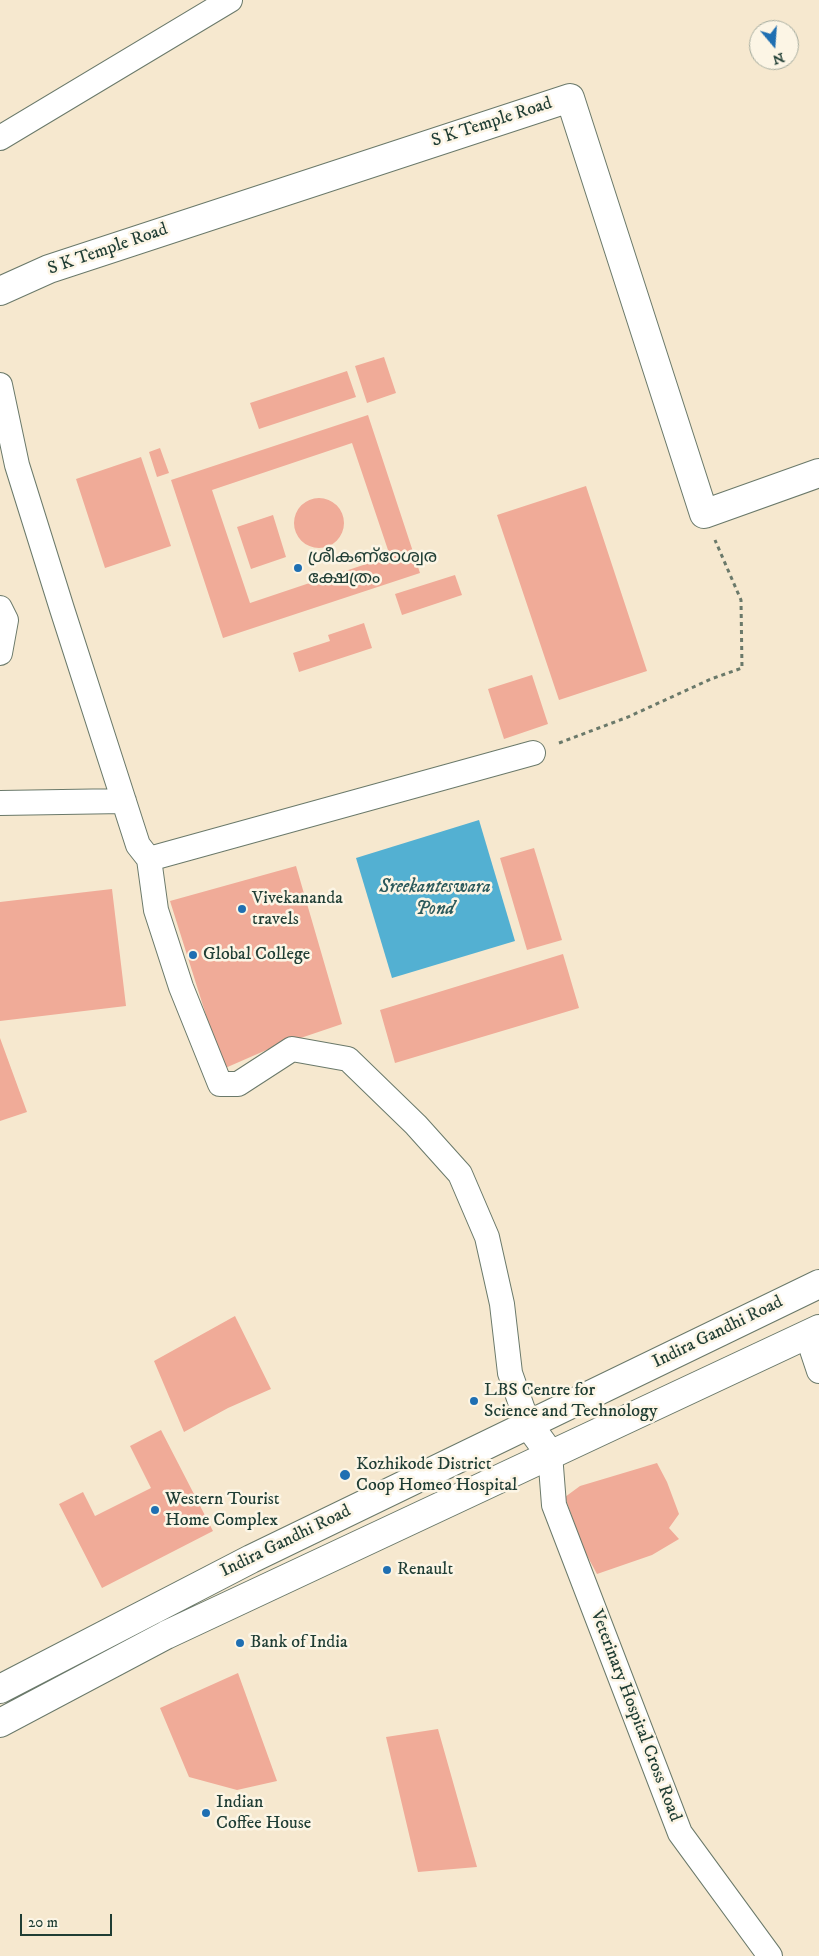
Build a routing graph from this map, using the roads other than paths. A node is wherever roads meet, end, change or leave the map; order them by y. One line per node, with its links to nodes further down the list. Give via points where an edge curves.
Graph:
1 (230, 0): 2 (street)
2 (0, 138)
3 (0, 291): 5 (main road, S K Temple Road, via 49,269 570,98 704,514)
4 (0, 385): 9 (street, via 17,465)
5 (819, 473)
6 (0, 608): 7 (street, via 6,620)
7 (0, 653)
8 (532, 753): 11 (street)
9 (124, 801): 10 (street); 11 (street, via 138,844)
10 (0, 803)
11 (149, 860): 15 (street, via 156,910 181,987 220,1084 238,1084 292,1049 348,1059 416,1125 460,1174 487,1237 502,1304 510,1373)
12 (819, 1284): 15 (main road, Indira Gandhi Road)
13 (813, 1332): 14 (street); 16 (main road, Indira Gandhi Road)
14 (819, 1371)
15 (528, 1424): 16 (main road); 17 (main road, Indira Gandhi Road, via 251,1559)
16 (550, 1454): 18 (main road, Indira Gandhi Road, via 166,1635); 19 (street, Veterinary Hospital Cross Road, via 554,1505 680,1833)
17 (0, 1689)
18 (0, 1724)
19 (770, 1956)

